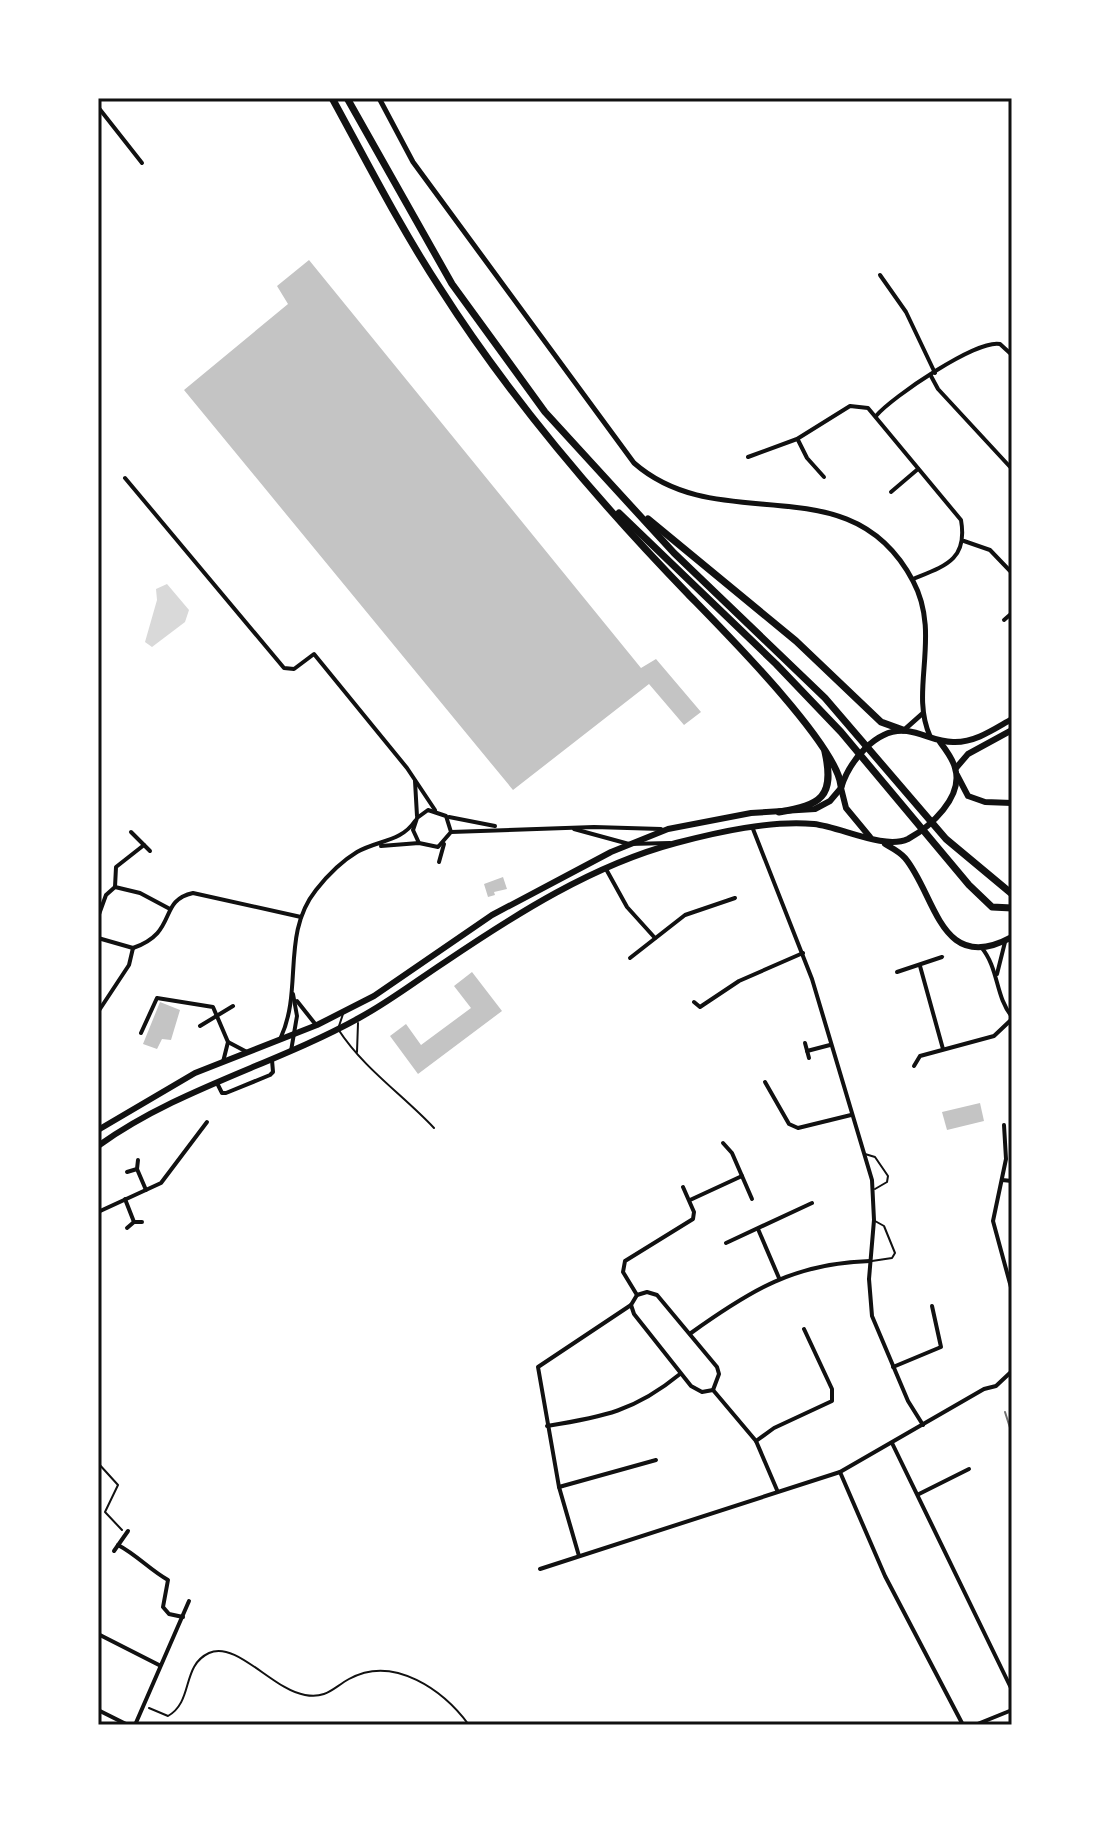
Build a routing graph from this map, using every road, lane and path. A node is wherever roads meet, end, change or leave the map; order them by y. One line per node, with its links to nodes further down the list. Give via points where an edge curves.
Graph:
1 (332, 98): 16 (highway, via 440,288 501,377)
2 (347, 98): 18 (highway, via 480,326 545,412)
3 (379, 98): 21 (street, via 413,162 634,463 655,480 692,496 816,508 849,519 877,537)
4 (98, 107): 5 (street)
5 (142, 163)
6 (880, 275): 8 (street, via 906,312)
7 (1012, 355): 8 (street, via 1000,344 986,345)
8 (933, 374): 9 (street); 13 (street, via 938,389)
9 (876, 416): 10 (street, via 861,405 850,406); 12 (street)
10 (797, 439): 11 (street); 14 (street)
11 (748, 457)
12 (918, 469): 17 (street); 19 (street, via 957,511)
13 (1012, 469)
14 (824, 477)
15 (125, 478): 32 (street, via 284,668 294,669 314,654)
16 (585, 481): 30 (highway, via 754,663); 59 (highway, via 816,705 969,885 992,907)
17 (891, 492)
18 (633, 508): 26 (highway, via 796,641 881,722); 57 (highway, via 825,698 946,839)
19 (964, 541): 20 (street, via 990,550); 21 (street, via 947,564)
20 (1012, 573)
21 (913, 579): 24 (street, via 927,628)
22 (1012, 613): 23 (street)
23 (1004, 620)
24 (923, 713): 26 (street); 28 (street)
25 (1012, 719): 29 (main road, via 969,740)
26 (904, 730): 28 (main road); 33 (main road, via 881,737 850,768)
27 (1012, 730): 31 (main road, via 968,754)
28 (930, 738): 29 (main road)
29 (940, 742): 31 (main road)
30 (825, 750): 33 (highway, via 836,764); 36 (highway, via 830,774 824,794 812,804)
31 (956, 772): 34 (main road, via 968,796); 50 (main road, via 943,812 911,837)
32 (414, 779): 35 (street); 38 (street)
33 (841, 787): 36 (main road, via 815,809); 45 (main road, via 846,808)
34 (1012, 803)
35 (435, 810): 37 (street); 38 (street)
36 (779, 812): 41 (main road)
37 (446, 816): 40 (street); 44 (street)
38 (416, 819): 46 (street, via 413,830); 53 (street, via 397,837)
39 (567, 828): 40 (street); 41 (street); 48 (street)
40 (521, 829): 44 (street)
41 (668, 829): 48 (main road)
42 (753, 829): 45 (main road, via 811,824); 49 (main road); 68 (street)
43 (131, 832): 51 (street)
44 (451, 832): 47 (street)
45 (870, 837): 50 (main road)
46 (419, 843): 52 (street); 53 (street)
47 (444, 844): 52 (street); 52 (street, via 439,862)
48 (629, 844): 49 (street); 79 (main road, via 492,915 399,981)
49 (674, 844): 55 (main road)
50 (885, 844): 66 (main road, via 907,860 942,927 962,942)
51 (144, 845): 54 (street); 56 (street, via 117,865)
52 (431, 848)
53 (363, 849): 62 (street, via 315,891)
54 (150, 851)
55 (606, 869): 64 (street, via 627,907); 80 (main road, via 520,914)
56 (115, 887): 60 (street); 61 (street)
57 (1012, 894)
58 (735, 898): 64 (street, via 685,915)
59 (1012, 908)
60 (170, 909): 62 (street, via 180,896 193,893); 67 (street, via 161,933)
61 (98, 917)
62 (301, 917): 74 (street, via 292,953)
63 (98, 938): 67 (street)
64 (655, 938): 70 (street)
65 (1009, 938): 66 (main road); 73 (street)
66 (981, 946): 73 (street)
67 (133, 948): 77 (street, via 129,965)
68 (803, 953): 75 (street, via 739,981 700,1007); 90 (street)
69 (942, 957): 71 (street)
70 (630, 958)
71 (920, 966): 72 (street); 91 (street)
72 (897, 972)
73 (997, 974): 81 (street)
74 (292, 987): 82 (street, via 299,1007); 86 (street); 87 (street, via 288,1023)
75 (694, 1002)
76 (233, 1006): 78 (street)
77 (98, 1012)
78 (218, 1012): 83 (street); 85 (street, via 206,1004 157,998); 88 (street)
79 (343, 1013): 82 (main road); 84 (lane)
80 (360, 1018): 84 (main road); 95 (lane)
81 (1012, 1018): 91 (street, via 994,1036)
82 (317, 1025): 86 (main road)
83 (200, 1026)
84 (338, 1029): 92 (main road); 95 (lane)
85 (141, 1033)
86 (294, 1035): 87 (main road); 92 (street)
87 (280, 1039): 94 (main road)
88 (228, 1042): 94 (street); 98 (street)
89 (805, 1043): 93 (street)
90 (830, 1045): 93 (street); 102 (street)
91 (943, 1049): 99 (street, via 920,1056)
92 (291, 1051): 96 (main road)
93 (807, 1051): 97 (street)
94 (247, 1052): 98 (main road)
95 (357, 1055): 105 (lane)
96 (271, 1058): 100 (main road); 100 (street, via 273,1072 255,1081 226,1093)
97 (809, 1058)
98 (223, 1062): 106 (main road)
99 (914, 1066)
100 (216, 1081): 110 (main road)
101 (765, 1082): 102 (street, via 789,1124 798,1128)
102 (852, 1115): 113 (street)
103 (207, 1122): 108 (street)
104 (1004, 1125): 118 (street)
105 (434, 1128)
106 (98, 1130)
107 (190, 1131): 108 (street)
108 (197, 1136): 121 (street, via 167,1178)
109 (723, 1143): 112 (street)
110 (98, 1146)
111 (742, 1150): 112 (street)
112 (732, 1153): 117 (street)
113 (864, 1154): 122 (street); 122 (lane, via 875,1157 888,1176)
114 (138, 1160): 115 (street)
115 (137, 1169): 116 (street); 121 (street)
116 (127, 1172)
117 (742, 1176): 124 (street); 125 (street)
118 (1002, 1180): 119 (street); 136 (street, via 993,1221)
119 (1012, 1181)
120 (682, 1189): 125 (street)
121 (146, 1190): 123 (street)
122 (873, 1190): 128 (street)
123 (125, 1199): 127 (street); 129 (street)
124 (752, 1199)
125 (690, 1200): 138 (street, via 694,1212 688,1224 625,1261 623,1272)
126 (812, 1204): 132 (street)
127 (98, 1212)
128 (874, 1220): 134 (street); 134 (lane, via 884,1226 895,1253 880,1262)
129 (134, 1222): 130 (street); 131 (street)
130 (142, 1222)
131 (127, 1228)
132 (758, 1229): 133 (street); 135 (street)
133 (726, 1243)
134 (870, 1261): 135 (street, via 820,1265); 143 (street, via 872,1316)
135 (779, 1278): 142 (street)
136 (1011, 1284): 137 (street)
137 (1012, 1291)
138 (637, 1295): 139 (street); 142 (street, via 657,1295)
139 (631, 1305): 145 (street); 148 (street, via 538,1367)
140 (932, 1306): 143 (street, via 941,1347)
141 (804, 1329): 149 (street, via 832,1389 832,1401)
142 (690, 1334): 146 (street, via 717,1367)
143 (893, 1367): 147 (street)
144 (1012, 1371): 147 (street, via 996,1386)
145 (680, 1374): 146 (street, via 696,1390); 148 (street, via 617,1413)
146 (713, 1390): 149 (street)
147 (923, 1425): 150 (street)
148 (547, 1426): 155 (street)
149 (756, 1441): 156 (street)
150 (892, 1443): 154 (street); 157 (street)
151 (656, 1460): 155 (street)
152 (98, 1463): 158 (path, via 118,1485 105,1507 106,1516)
153 (969, 1469): 157 (street)
154 (840, 1472): 156 (street); 174 (street, via 885,1576)
155 (559, 1487): 161 (street)
156 (777, 1490): 161 (street)
157 (919, 1494): 167 (street)
158 (127, 1532): 159 (street)
159 (118, 1545): 160 (street); 164 (street, via 168,1580 163,1607)
160 (114, 1551)
161 (579, 1556): 162 (street)
162 (540, 1569)
163 (189, 1601): 164 (street)
164 (183, 1617): 166 (street)
165 (98, 1634): 166 (street)
166 (159, 1665): 168 (street)
167 (1012, 1690)
168 (143, 1706): 172 (street); 173 (path, via 168,1716 177,1711 192,1669 209,1652 219,1651 241,1656 272,1683 305,1695 328,1694 349,1679 376,1673 412,1678 451,1701)
169 (98, 1710): 171 (street)
170 (1012, 1710): 175 (street)
171 (128, 1725)
172 (135, 1725)
173 (469, 1725)
174 (963, 1725)
175 (975, 1725)

